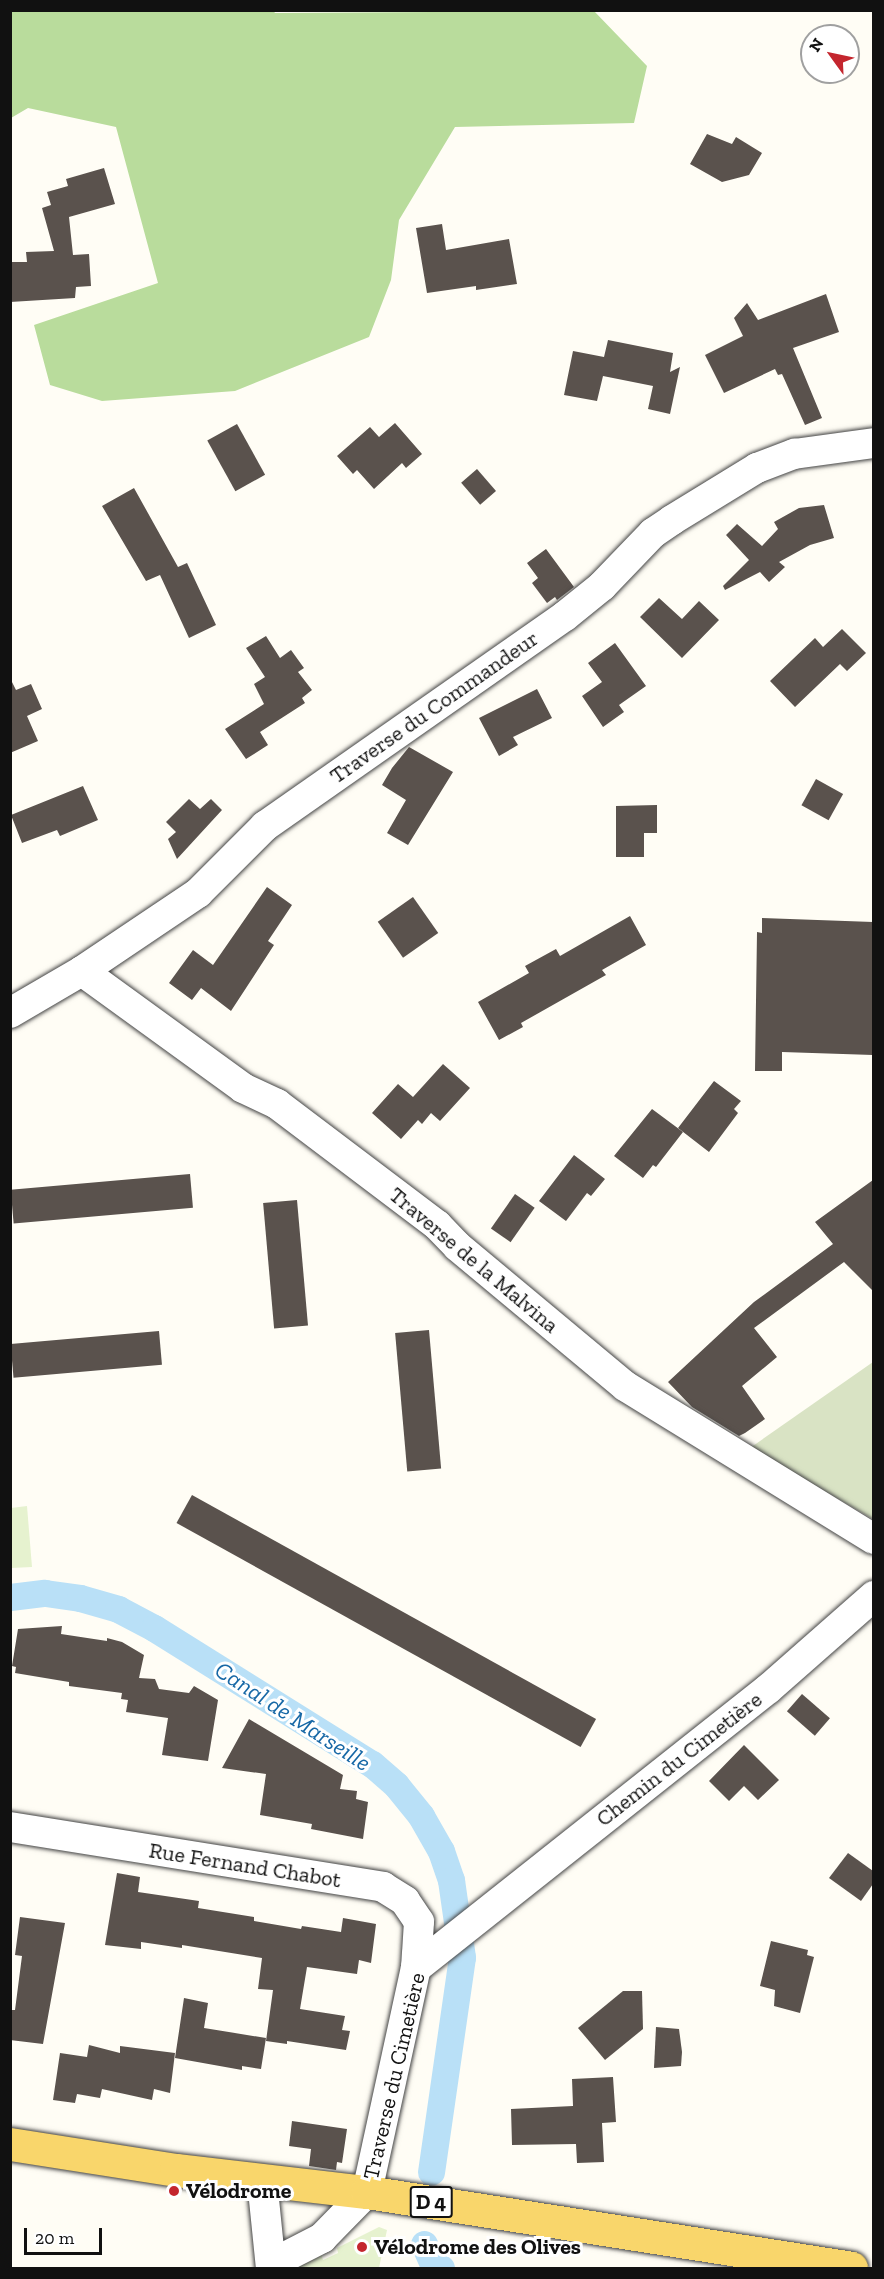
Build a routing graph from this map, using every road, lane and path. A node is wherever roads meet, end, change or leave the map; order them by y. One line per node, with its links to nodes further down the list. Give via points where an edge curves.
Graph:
1 (873, 442): 2 (street, Traverse du Commandeur, via 794,454 757,468 672,519 565,616 297,802 265,826 198,893)
2 (82, 970): 3 (street, Traverse du Commandeur); 4 (street, Traverse de la Malvina, via 243,1088 277,1104 418,1211 625,1386)
3 (10, 1013)
4 (873, 1539)
5 (873, 1596): 7 (street, Chemin du Cimetière, via 768,1689)
6 (10, 1827): 8 (street, Rue Fernand Chabot, via 383,1887 405,1901 419,1923)
7 (479, 1916): 8 (street, Traverse du Cimetière)
8 (416, 1968): 11 (street, Traverse du Cimetière)
9 (10, 2144): 10 (main road, D 4)
10 (262, 2180): 11 (main road, D 4); 12 (street)
11 (367, 2192): 13 (street, via 322,2238 285,2256); 14 (main road, D 4)
12 (271, 2268)
13 (279, 2268)
14 (851, 2268)

